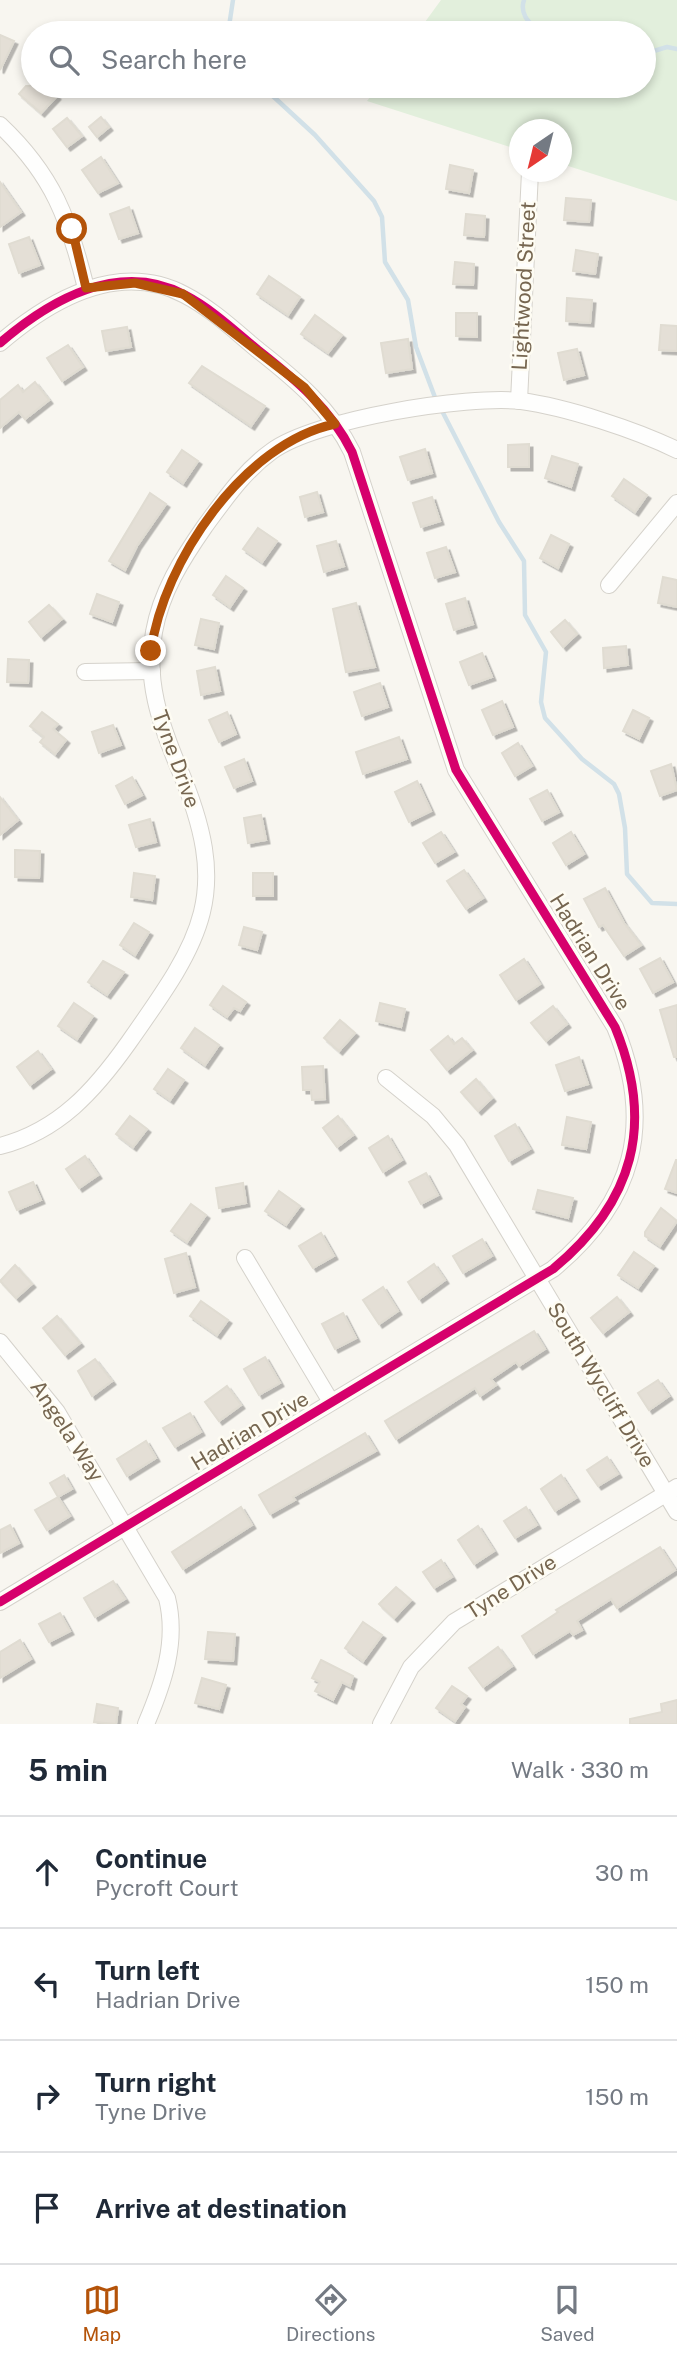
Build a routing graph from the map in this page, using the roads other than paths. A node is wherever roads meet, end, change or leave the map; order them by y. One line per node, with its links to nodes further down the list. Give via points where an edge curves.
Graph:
1 (0, 125): 3 (street, via 39,166 57,196 72,229)
2 (530, 182): 5 (street, Lightwood Street)
3 (86, 288): 4 (street, Hadrian Drive, via 50,304); 6 (street, Hadrian Drive, via 135,283 183,294 304,387)
4 (0, 343)
5 (519, 401): 6 (street, Tyne Drive, via 478,401); 7 (street, Tyne Drive, via 559,409)
6 (335, 424): 10 (street, Tyne Drive, via 306,432 272,451 219,507 168,585 154,632); 15 (street, Hadrian Drive, via 352,452 456,770 615,1027 629,1063 636,1112 635,1140 625,1175 595,1228)
7 (677, 450)
8 (677, 503): 9 (street)
9 (609, 584)
10 (152, 671): 11 (street); 13 (street, Tyne Drive, via 157,712 193,802 206,855 204,905 196,935 163,994 86,1097 50,1126)
11 (85, 672)
12 (386, 1078): 15 (street, South Wycliff Drive, via 445,1129)
13 (0, 1146)
14 (245, 1258): 17 (street)
15 (538, 1280): 17 (street, Hadrian Drive); 18 (street, South Wycliff Drive)
16 (0, 1342): 20 (street, Angela Way, via 57,1412)
17 (331, 1402): 20 (street, Hadrian Drive)
18 (671, 1490): 19 (street, South Wycliff Drive); 23 (street, Tyne Drive, via 454,1622 411,1667)
19 (677, 1512)
20 (127, 1526): 21 (street, Hadrian Drive); 22 (street, Angela Way, via 162,1586 172,1620 165,1672)
21 (0, 1602)
22 (146, 1724)
23 (381, 1724)

